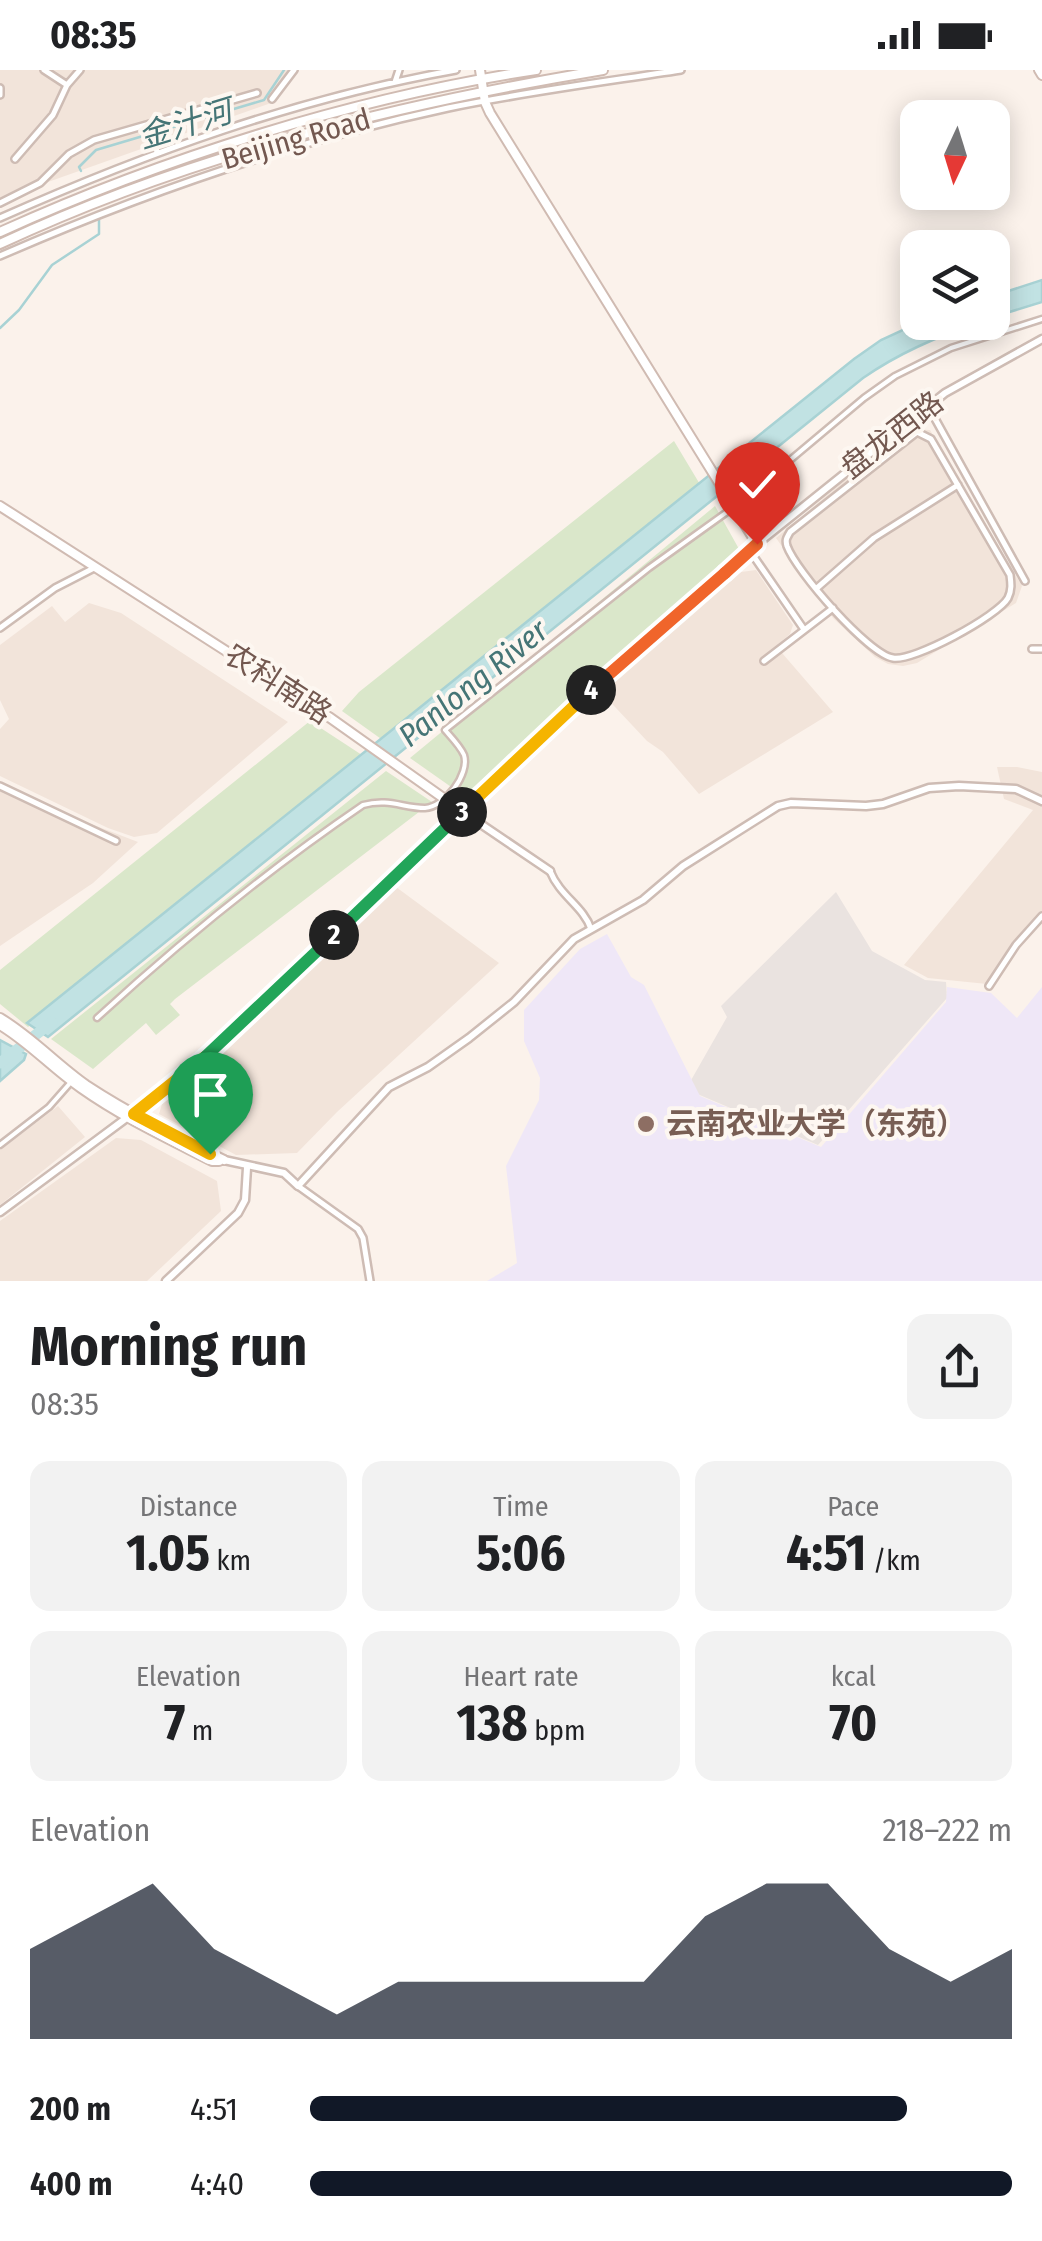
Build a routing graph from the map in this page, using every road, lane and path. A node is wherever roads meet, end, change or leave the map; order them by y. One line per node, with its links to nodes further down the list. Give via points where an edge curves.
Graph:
1 (44, 70): 11 (street)
2 (80, 70): 11 (street)
3 (294, 70): 14 (street)
4 (398, 70): 10 (street)
5 (456, 70): 10 (street)
6 (536, 70): 9 (main road, Beijing Road)
7 (603, 70): 12 (main road, Beijing Road)
8 (681, 70): 15 (street)
9 (481, 75): 12 (main road); 21 (main road, Beijing Road, via 255,136)
10 (395, 82): 17 (street)
11 (67, 85): 18 (street, via 53,115)
12 (483, 90): 15 (main road); 22 (main road, Beijing Road, via 258,147)
13 (257, 94): 16 (street)
14 (272, 100)
15 (484, 102): 23 (street, via 247,162); 29 (main road)
16 (150, 127): 17 (street); 19 (street, via 94,140 68,154 40,183)
17 (158, 152): 20 (street)
18 (15, 159)
19 (0, 202)
20 (0, 218)
21 (0, 232)
22 (0, 244)
23 (0, 256)
24 (1042, 319): 29 (street, via 951,348 895,376)
25 (1042, 338): 26 (street, 盘龙西路)
26 (928, 406): 30 (street, 盘龙西路); 32 (street)
27 (958, 485): 33 (street, via 874,538); 33 (street, via 930,437 909,435 788,535 788,548); 34 (street, via 1010,575 1006,601 932,647 899,659 872,649)
28 (0, 506): 31 (main road, 农科南路)
29 (734, 507): 30 (main road); 41 (street, via 445,730 465,764)
30 (754, 548): 36 (street); 43 (street, 盘龙西路)
31 (95, 567): 35 (street); 41 (main road, 农科南路)
32 (1025, 582)
33 (817, 588): 34 (street)
34 (833, 608): 36 (street)
35 (0, 628)
36 (802, 628): 39 (street)
37 (1042, 649): 38 (street)
38 (1032, 650)
39 (764, 661)
40 (0, 786): 44 (street)
41 (444, 798): 43 (main road, 农科南路); 49 (street, via 424,808 363,805 162,958)
42 (1042, 801): 47 (street, via 1016,789 959,786 883,804 778,806)
43 (462, 812): 45 (street, 农科南路); 53 (street, 盘龙西路, via 236,1028)
44 (116, 840)
45 (550, 871): 47 (street)
46 (1042, 916): 48 (street)
47 (591, 929): 57 (street, via 469,1038 390,1087)
48 (989, 986)
49 (98, 1018)
50 (3, 1023): 51 (main road)
51 (41, 1049): 52 (main road); 53 (main road)
52 (72, 1081): 53 (main road); 54 (street)
53 (131, 1116): 55 (main road, via 212,1161); 58 (street, 盘龙西路)
54 (0, 1145)
55 (224, 1160): 56 (street)
56 (248, 1168): 57 (street, via 284,1173); 59 (street, via 238,1213)
57 (298, 1186): 60 (street, via 358,1230)
58 (0, 1212)
59 (166, 1281)
60 (370, 1281)

